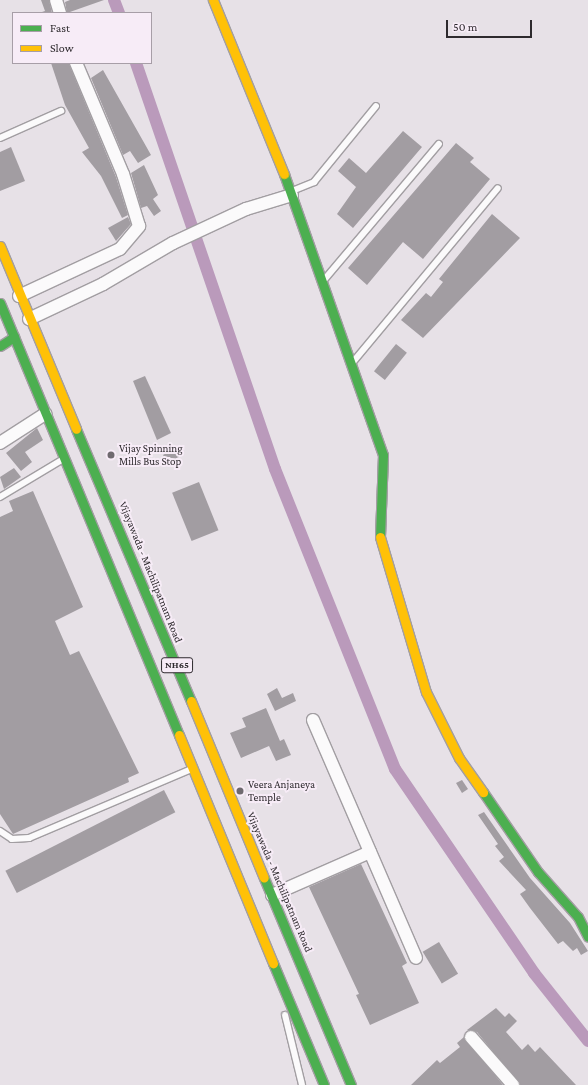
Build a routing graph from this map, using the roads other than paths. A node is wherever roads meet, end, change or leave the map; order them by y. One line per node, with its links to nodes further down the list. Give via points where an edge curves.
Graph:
1 (56, 0): 3 (street)
2 (213, 0): 10 (main road)
3 (60, 12)
4 (76, 64): 13 (street, via 123,174 139,226 120,249)
5 (376, 106): 10 (lane, via 314,182)
6 (61, 111): 7 (lane)
7 (0, 138)
8 (439, 144): 12 (lane)
9 (498, 188): 18 (lane)
10 (291, 193): 12 (main road); 15 (street, via 246,209 173,243 103,284)
11 (0, 246): 13 (main road, Vijayawada - Machilipatnam Road / NH65)
12 (322, 282): 18 (main road)
13 (19, 296): 15 (main road, Vijayawada - Machilipatnam Road / NH65)
14 (0, 303): 16 (main road, NH65)
15 (29, 319): 27 (main road, Vijayawada - Machilipatnam Road / NH65, via 80,431)
16 (14, 337): 17 (main road); 19 (main road, NH65)
17 (0, 346)
18 (351, 364): 28 (main road, via 382,455 380,545 426,692 459,758 538,872 578,917)
19 (45, 414): 20 (street); 21 (main road, NH65)
20 (0, 443)
21 (64, 459): 22 (lane); 24 (main road, NH65)
22 (0, 497)
23 (313, 720): 26 (street)
24 (194, 768): 25 (lane, via 28,838 12,839); 30 (main road, NH65)
25 (0, 831)
26 (370, 852): 27 (street); 29 (street)
27 (272, 895): 34 (main road, Vijayawada - Machilipatnam Road / NH65)
28 (588, 937)
29 (416, 958)
30 (280, 975): 32 (lane, via 287,1026); 33 (main road, NH65)
31 (471, 1037): 35 (street)
32 (302, 1085)
33 (324, 1085)
34 (351, 1085)
35 (513, 1085)

